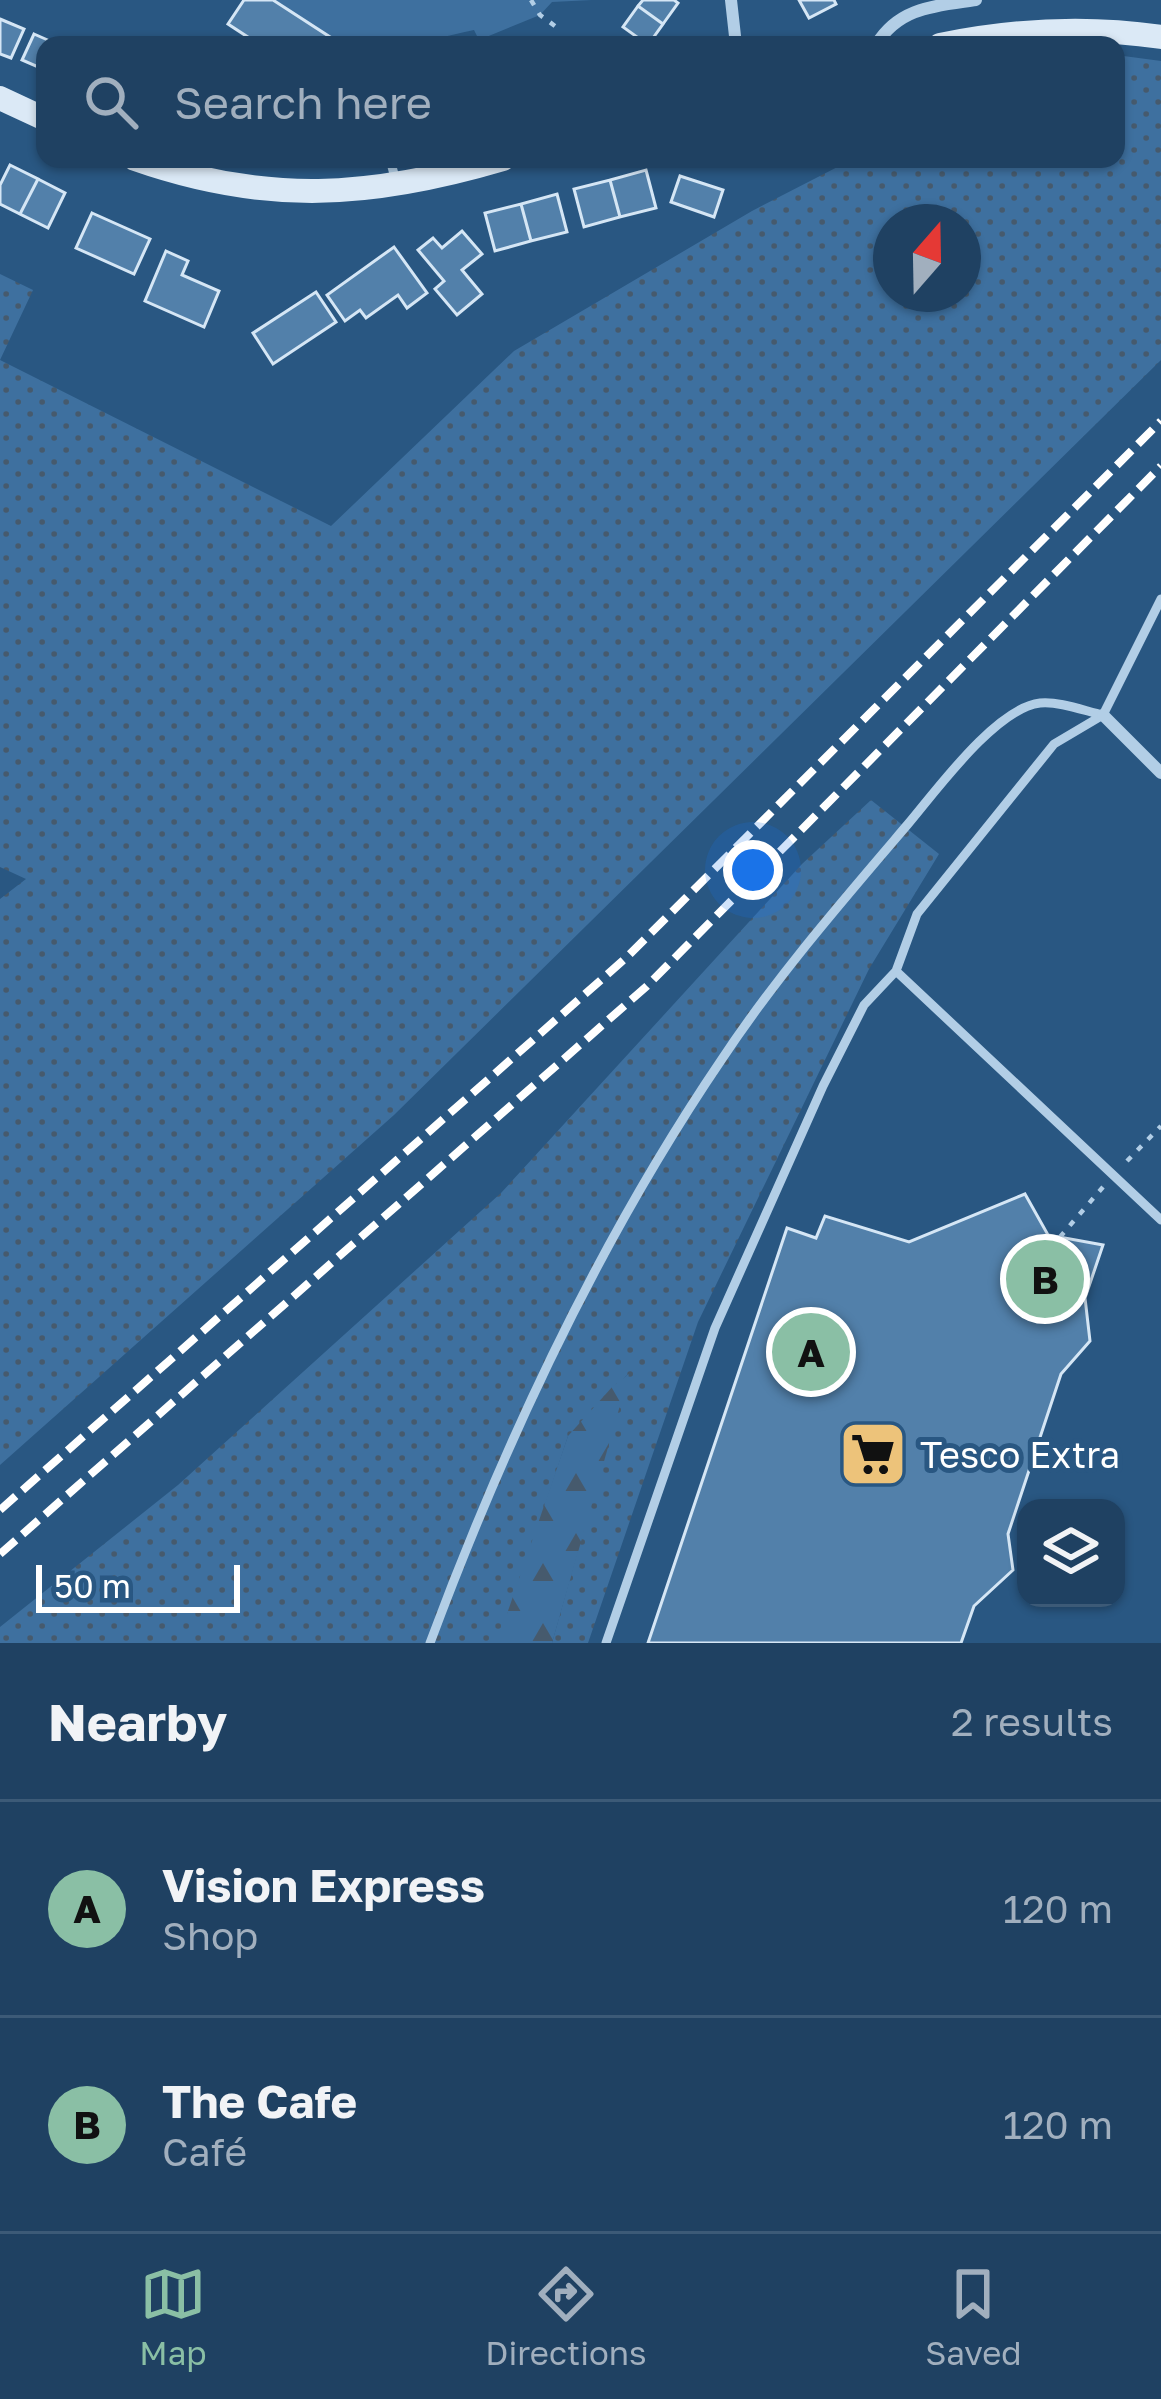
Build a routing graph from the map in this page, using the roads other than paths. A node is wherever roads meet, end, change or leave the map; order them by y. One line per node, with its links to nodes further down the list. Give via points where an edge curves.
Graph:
1 (731, 0): 3 (street)
2 (976, 0): 4 (street, via 918,8)
3 (735, 36)
4 (882, 36)
5 (1013, 36): 6 (street, via 1112,30)
6 (1161, 37)
7 (0, 98): 8 (street)
8 (36, 115)
9 (165, 168): 10 (street, via 278,192 329,192)
10 (393, 171)
11 (1161, 598): 12 (lane)
12 (1103, 715): 13 (street); 14 (lane, via 1040,761 917,914); 16 (lane, via 1040,703 998,724 841,903 722,1058 564,1329 480,1508)
13 (1161, 773)
14 (896, 971): 15 (lane); 17 (lane, via 864,1005 715,1328)
15 (1161, 1220)
16 (430, 1643)
17 (606, 1643)

